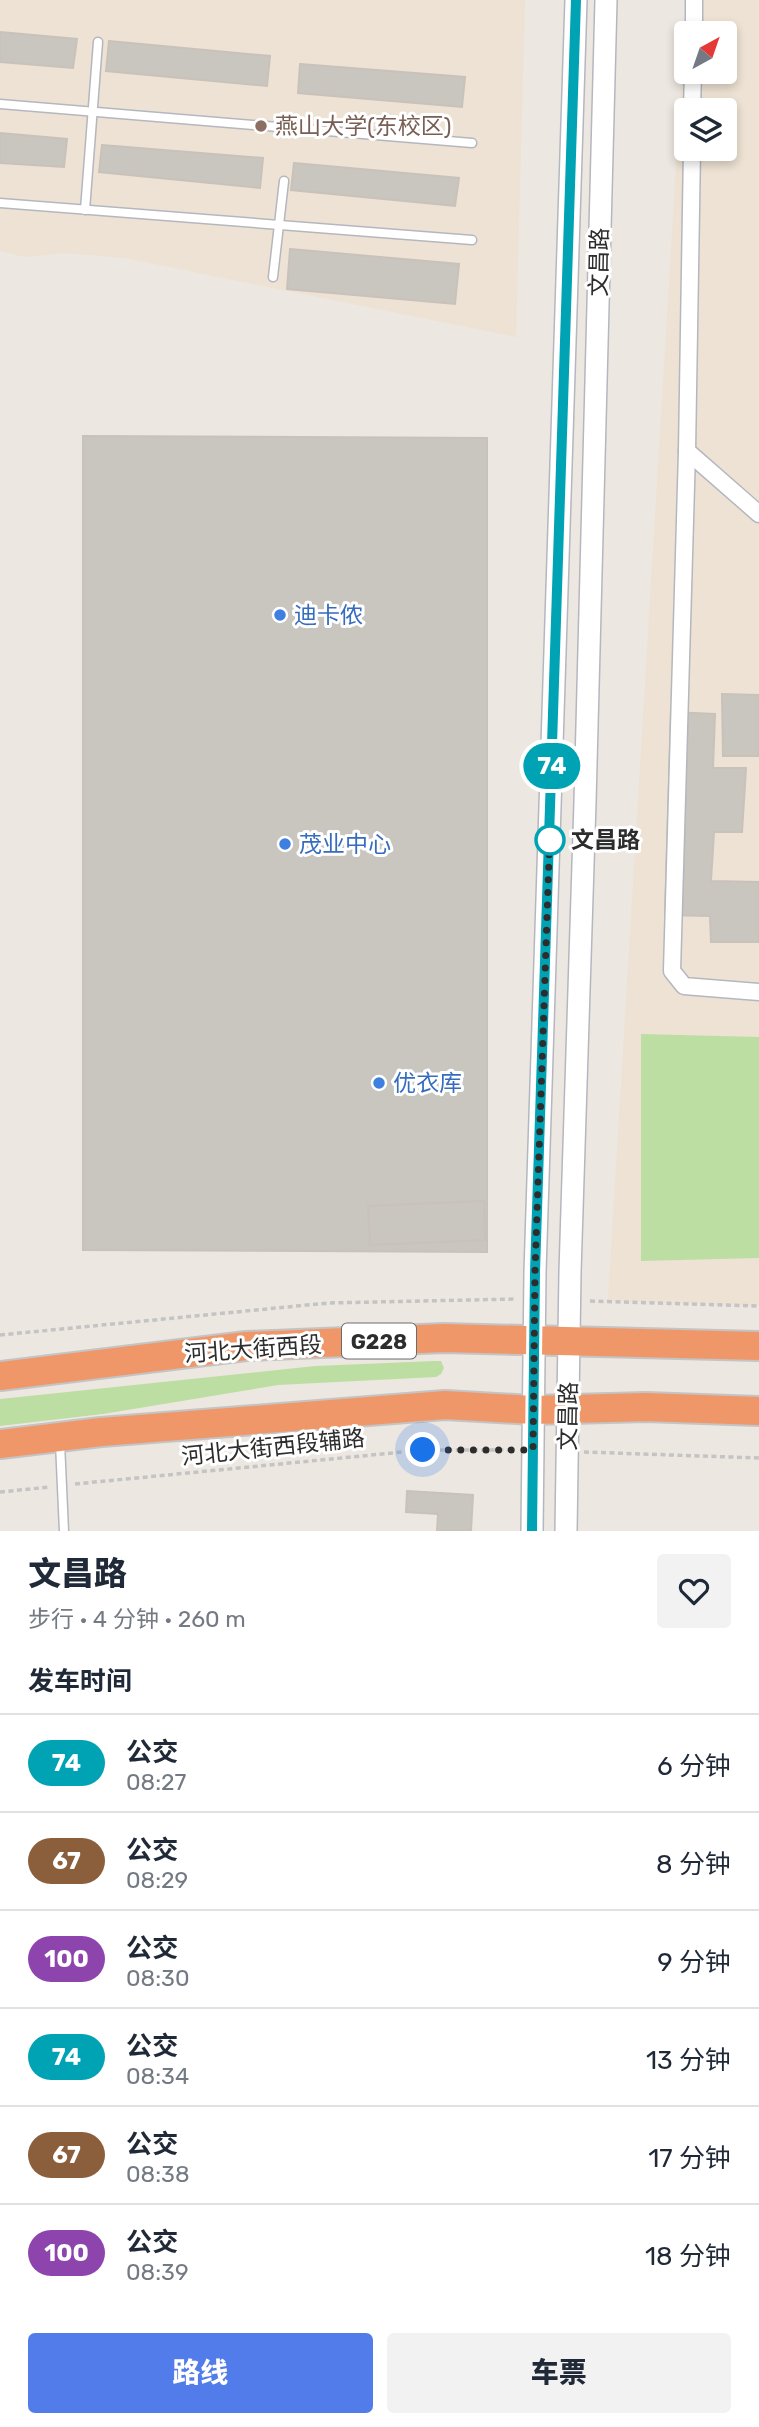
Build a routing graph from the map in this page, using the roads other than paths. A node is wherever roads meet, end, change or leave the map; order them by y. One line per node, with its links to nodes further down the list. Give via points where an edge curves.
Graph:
1 (576, 0): 19 (main road, 文昌路)
2 (606, 0): 20 (main road, 文昌路)
3 (694, 0): 4 (street)
4 (694, 21)
5 (98, 42): 7 (lane)
6 (0, 104): 7 (lane)
7 (93, 111): 8 (lane); 12 (lane)
8 (472, 143)
9 (692, 161): 16 (street)
10 (284, 181): 13 (lane)
11 (0, 203): 12 (lane)
12 (85, 210): 13 (lane)
13 (279, 225): 14 (lane); 15 (lane)
14 (472, 240)
15 (273, 277)
16 (687, 452): 17 (street); 18 (street, via 672,971 684,986)
17 (759, 514)
18 (759, 992)
19 (535, 1339): 20 (highway, 河北大街西段 / G228); 22 (highway, 河北大街西段 / G228, via 246,1346); 24 (main road, 文昌路)
20 (569, 1341): 21 (highway, 河北大街西段 / G228); 23 (main road, 文昌路)
21 (759, 1346)
22 (0, 1376)
23 (568, 1409): 24 (highway); 25 (highway); 30 (main road, 文昌路)
24 (533, 1410): 26 (highway, via 445,1405); 29 (main road, 文昌路)
25 (759, 1411)
26 (60, 1437): 27 (highway); 28 (lane)
27 (0, 1444)
28 (64, 1531)
29 (532, 1531)
30 (566, 1531)

